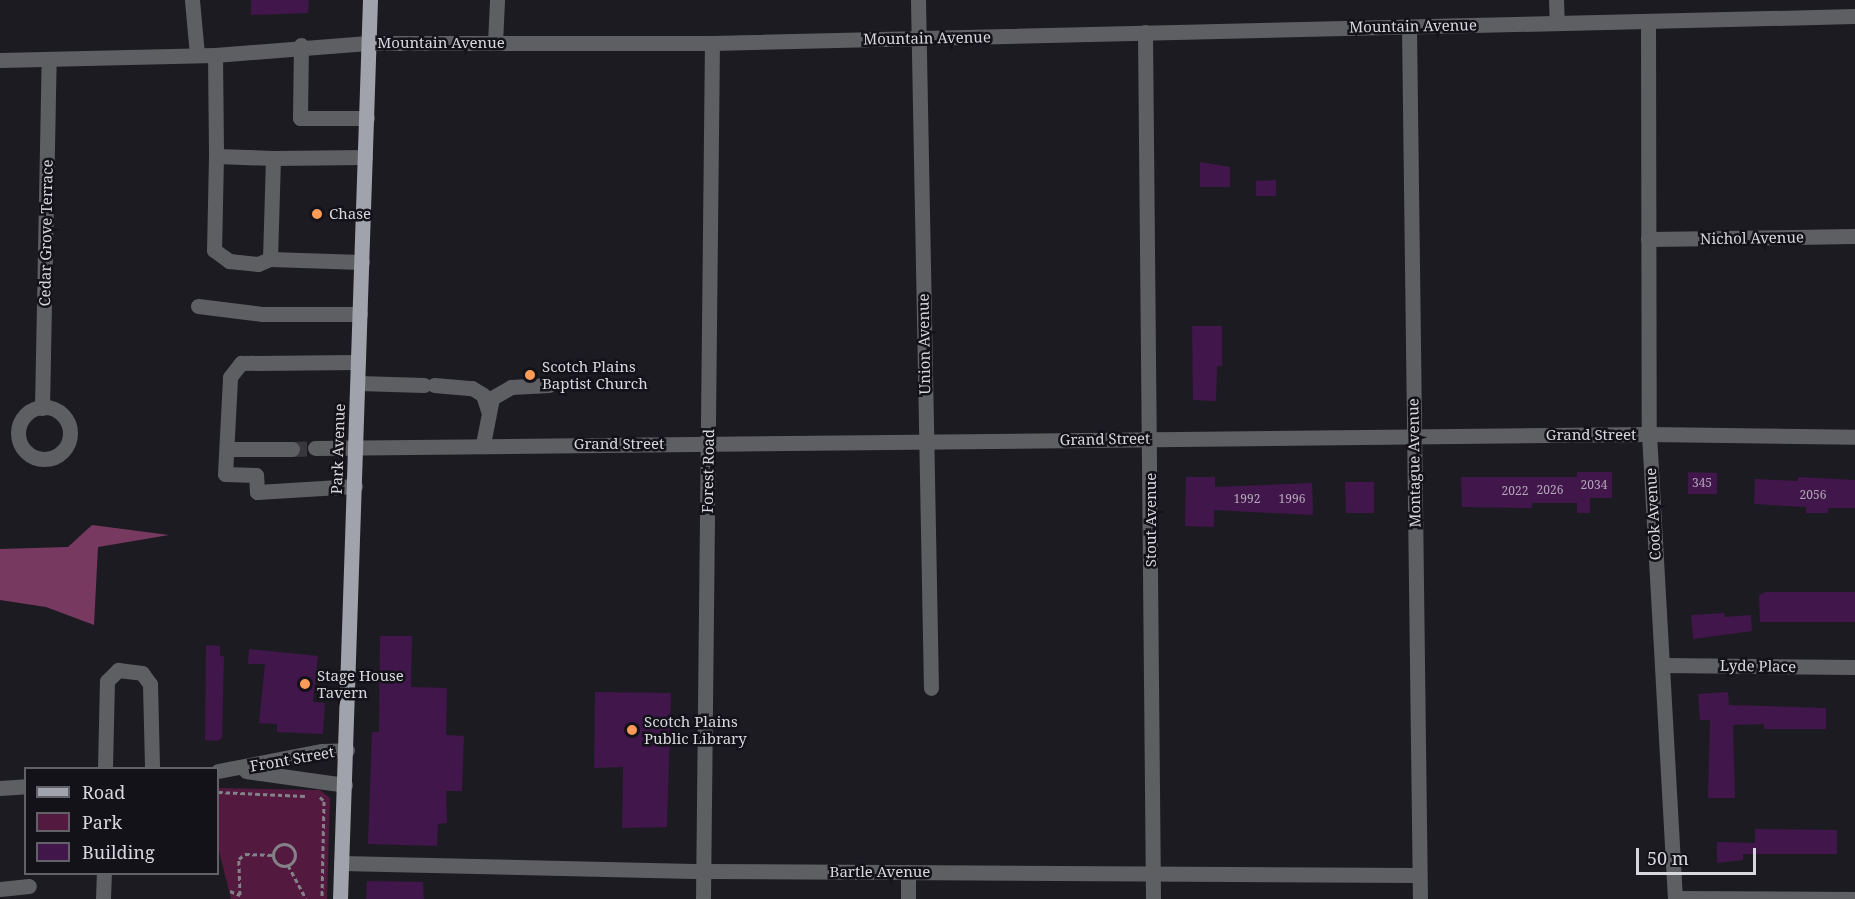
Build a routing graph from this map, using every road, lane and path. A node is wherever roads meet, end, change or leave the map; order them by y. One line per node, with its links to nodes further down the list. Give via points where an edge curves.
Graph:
1 (192, 0): 16 (street)
2 (370, 0): 12 (main road, Park Avenue)
3 (497, 0): 13 (street)
4 (918, 0): 11 (street, Union Avenue)
5 (1556, 0): 8 (street)
6 (1855, 16): 7 (street, Mountain Avenue)
7 (1647, 21): 8 (street, Mountain Avenue); 25 (street, Cook Avenue)
8 (1557, 23): 9 (street, Mountain Avenue)
9 (1409, 27): 10 (street, Mountain Avenue); 36 (street, Montague Avenue)
10 (1145, 32): 11 (street, Mountain Avenue); 38 (street, Stout Avenue)
11 (918, 38): 14 (street, Mountain Avenue); 39 (street, Union Avenue)
12 (368, 43): 13 (street, Mountain Avenue); 15 (street, Mountain Avenue); 20 (main road, Park Avenue)
13 (495, 43): 14 (street, Mountain Avenue)
14 (712, 43): 40 (street, Forest Road)
15 (301, 45): 17 (street, Mountain Avenue); 20 (street, via 300,118)
16 (197, 55): 17 (street, Mountain Avenue); 18 (street, Mountain Avenue)
17 (214, 55): 21 (street)
18 (49, 59): 19 (street, Mountain Avenue); 33 (street, Cedar Grove Terrace)
19 (0, 60)
20 (367, 118): 22 (main road, Park Avenue)
21 (216, 156): 23 (street); 26 (street, via 214,250 229,261 258,264)
22 (365, 156): 23 (street); 27 (main road, Park Avenue)
23 (273, 158): 26 (street)
24 (1855, 236): 25 (street, Nichol Avenue)
25 (1648, 239): 35 (street, Cook Avenue)
26 (270, 259): 27 (street)
27 (362, 262): 29 (main road, Park Avenue)
28 (198, 306): 29 (street, via 262,314)
29 (360, 314): 30 (main road, Park Avenue)
30 (358, 362): 31 (main road, Park Avenue); 44 (street, via 241,363 230,377)
31 (358, 383): 34 (street, via 472,388 483,395); 42 (main road, Park Avenue)
32 (549, 385): 34 (street, via 511,387 492,398)
33 (42, 408)
34 (488, 410): 41 (street)
35 (1649, 434): 36 (street, Grand Street); 37 (street, Grand Street); 47 (street, Cook Avenue)
36 (1414, 436): 38 (street, Grand Street); 66 (street, Montague Avenue)
37 (1855, 437)
38 (1151, 439): 39 (street, Grand Street); 64 (street, Stout Avenue)
39 (926, 441): 40 (street, Grand Street); 49 (street, Union Avenue)
40 (708, 443): 41 (street, Grand Street); 62 (street, Forest Road)
41 (483, 444): 42 (street, Grand Street)
42 (356, 446): 43 (street, Grand Street); 46 (main road, Park Avenue)
43 (315, 448)
44 (227, 449): 45 (street); 46 (street, via 225,474 256,475 257,492)
45 (292, 449)
46 (355, 486): 50 (main road, Park Avenue)
47 (1662, 665): 48 (street, Lyde Place); 71 (street, Cook Avenue)
48 (1855, 667)
49 (931, 688)
50 (346, 750): 53 (street, Front Street, via 322,751); 55 (main road, Park Avenue)
51 (105, 767): 52 (street, via 107,681 118,670 142,673 150,684)
52 (152, 767)
53 (237, 769): 54 (street, Front Street); 55 (street, Front Street)
54 (219, 771)
55 (345, 785): 60 (main road, Park Avenue)
56 (24, 786): 57 (street)
57 (0, 788)
58 (219, 792): 74 (path, via 321,797)
59 (274, 855): 61 (path, via 273,860 283,867); 61 (path, via 274,848 285,843 295,850 294,862); 70 (path, via 245,854 239,859)
60 (341, 863): 62 (street, Bartle Avenue); 75 (main road, Park Avenue)
61 (288, 865): 73 (path)
62 (704, 871): 63 (street, Bartle Avenue); 76 (street, Forest Road)
63 (908, 872): 64 (street, Bartle Avenue); 77 (street)
64 (1152, 874): 66 (street, Bartle Avenue); 78 (street, Stout Avenue)
65 (104, 875): 72 (street)
66 (1419, 875): 79 (street, Montague Avenue)
67 (29, 886): 68 (street)
68 (0, 889)
69 (230, 891): 70 (path)
70 (239, 897)
71 (1675, 898): 80 (street)
72 (103, 899)
73 (306, 899)
74 (322, 899)
75 (340, 899)
76 (703, 899)
77 (908, 899)
78 (1153, 899)
79 (1420, 899)
80 (1855, 899)

